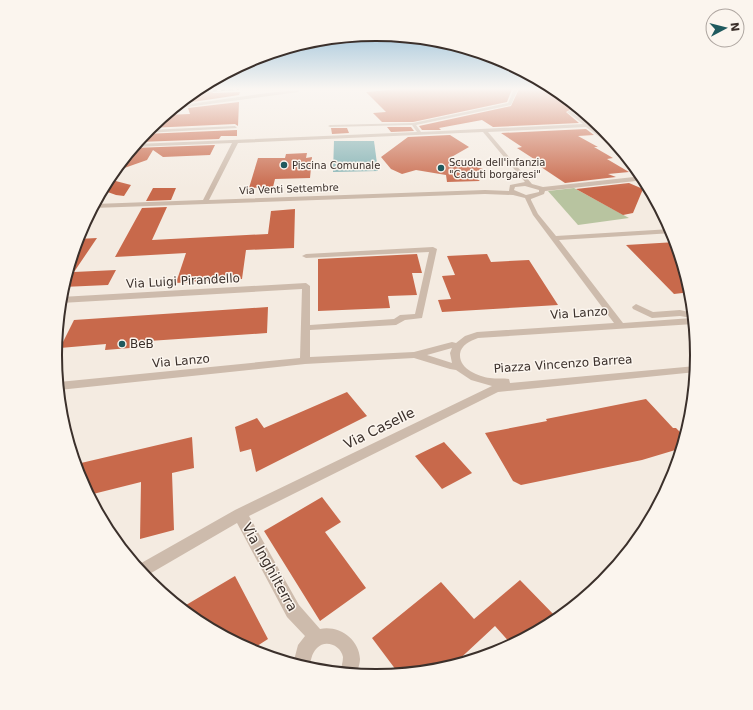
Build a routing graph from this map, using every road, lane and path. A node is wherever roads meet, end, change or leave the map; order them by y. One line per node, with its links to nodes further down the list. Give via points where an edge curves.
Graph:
1 (422, 122): 3 (street)
2 (583, 122): 5 (street)
3 (413, 124): 4 (street); 10 (street)
4 (330, 126)
5 (588, 126): 6 (street); 8 (street); 11 (street)
6 (591, 126)
7 (235, 127): 9 (street)
8 (484, 130): 10 (street); 15 (street)
9 (156, 131)
10 (420, 133): 12 (street)
11 (602, 136)
12 (236, 141): 13 (street); 19 (street)
13 (142, 146)
14 (636, 179): 16 (street)
15 (530, 185): 16 (street); 17 (street, via 516,185)
16 (542, 189): 18 (street, via 541,195)
17 (512, 190): 18 (street); 19 (street, Via Venti Settembre)
18 (528, 197): 22 (street, via 535,214)
19 (204, 202): 20 (street, Via Venti Settembre)
20 (101, 206)
21 (665, 231): 22 (street)
22 (555, 238): 29 (street)
23 (306, 256): 30 (street, via 433,249 419,316 403,317 396,322)
24 (68, 300): 30 (street, Via Luigi Pirandello, via 306,286)
25 (636, 307): 26 (street, via 652,315 680,313)
26 (688, 315)
27 (688, 317): 29 (street, Via Lanzo)
28 (689, 321): 35 (street, Piazza Vincenzo Barrea, via 477,335 464,340 454,354 458,365 470,375 487,382)
29 (619, 323): 31 (street, Via Lanzo, via 466,333)
30 (305, 328): 33 (street)
31 (452, 345): 32 (street, Via Lanzo); 34 (street, via 450,352)
32 (414, 355): 33 (street, Via Lanzo); 34 (street, Via Lanzo)
33 (305, 361): 37 (street, Via Lanzo)
34 (454, 367): 38 (street, Via Lanzo, via 469,379)
35 (690, 369)
36 (690, 370): 38 (street, Via Caselle)
37 (64, 385)
38 (496, 388): 39 (street, Via Caselle)
39 (240, 514): 40 (street, Via Caselle); 41 (street, Via Inghilterra, via 293,610)
40 (146, 568)
41 (317, 638): 42 (street, via 310,643); 43 (street, via 332,635 340,638 350,651)
42 (301, 660)
43 (349, 667)

